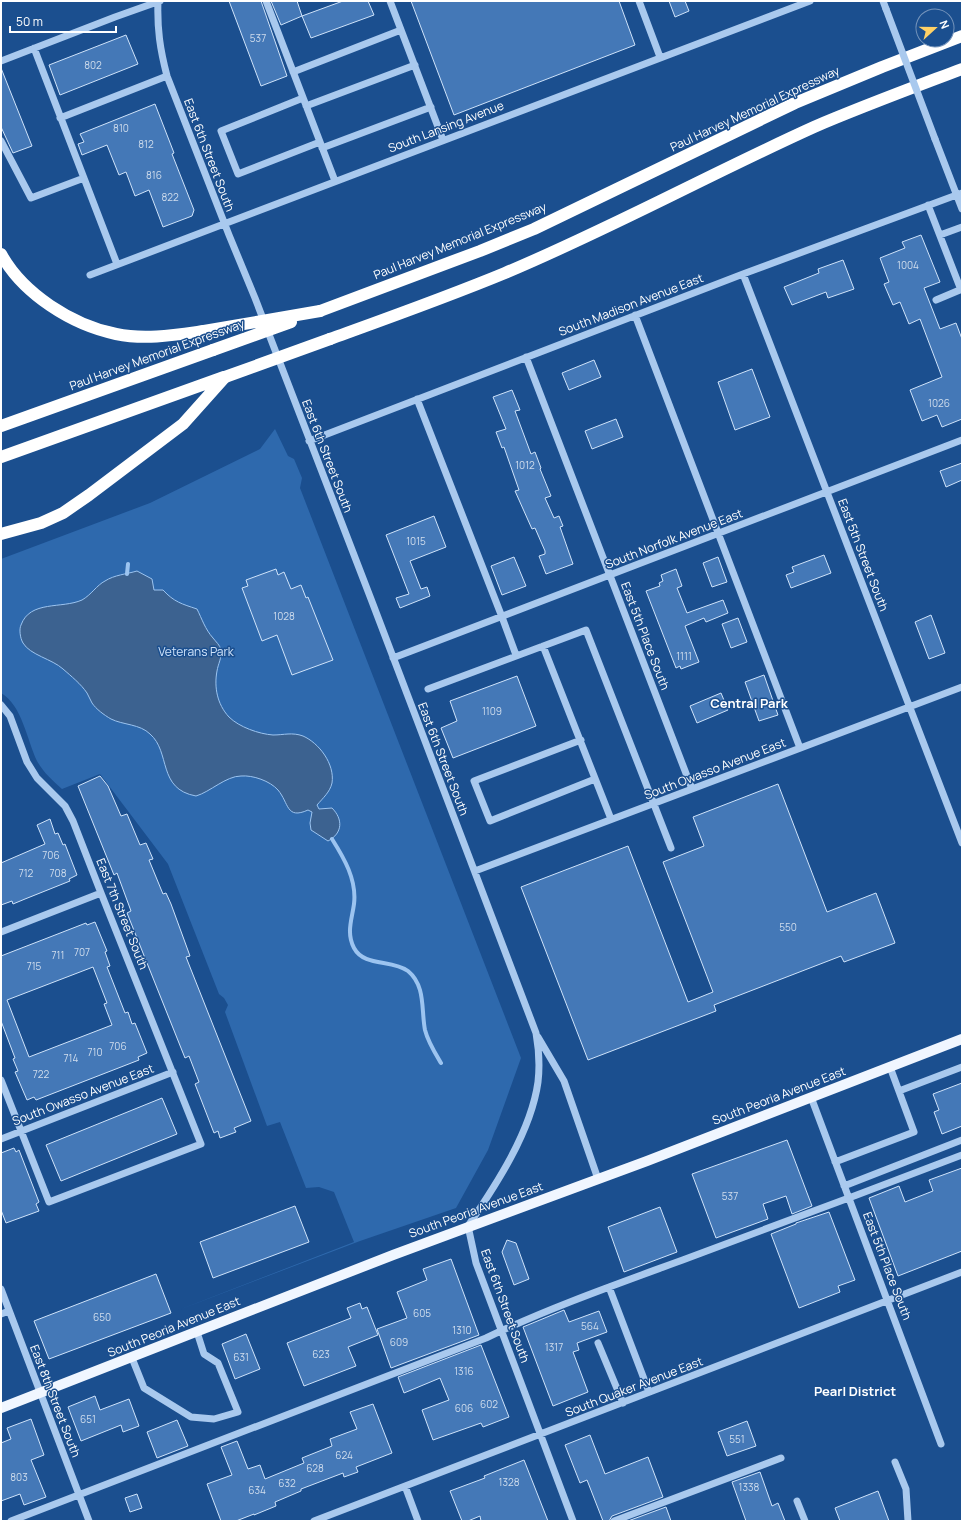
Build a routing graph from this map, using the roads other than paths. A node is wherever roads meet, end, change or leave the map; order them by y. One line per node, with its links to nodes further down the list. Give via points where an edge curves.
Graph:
1 (159, 1): 9 (street); 15 (street, East 6th Street South, via 160,51)
2 (266, 1): 14 (street)
3 (390, 1): 7 (street)
4 (639, 1): 10 (street)
5 (810, 1): 10 (street, South Lansing Avenue)
6 (883, 1): 25 (street, bridge, via 935,139)
7 (401, 30): 12 (street); 14 (street)
8 (962, 36): 37 (highway, Paul Harvey Memorial Expressway, via 795,103 534,229)
9 (34, 48): 11 (street); 19 (street)
10 (660, 57): 20 (street, South Lansing Avenue)
11 (1, 61)
12 (415, 65): 17 (street); 18 (street)
13 (962, 69): 40 (highway, bridge, via 814,127 504,273)
14 (293, 72): 16 (street)
15 (167, 76): 19 (street); 28 (street, East 6th Street South)
16 (303, 98): 17 (street); 22 (street, via 221,131 238,174)
17 (306, 106): 22 (street)
18 (431, 106): 20 (street); 22 (street)
19 (60, 118): 23 (street)
20 (443, 140): 24 (street, South Lansing Avenue)
21 (1, 141): 23 (street, via 31,198)
22 (321, 145): 24 (street)
23 (84, 178): 32 (street)
24 (335, 181): 28 (street, South Lansing Avenue)
25 (959, 194): 26 (street, South Madison Avenue East); 27 (street)
26 (928, 205): 30 (street); 33 (street, South Madison Avenue East)
27 (962, 209)
28 (224, 224): 32 (street, South Lansing Avenue); 43 (street, East 6th Street South)
29 (962, 227): 30 (street)
30 (940, 235): 35 (street)
31 (1, 254): 37 (highway, bridge, via 39,298 89,326 116,334 171,336)
32 (117, 264): 34 (street, South Lansing Avenue)
33 (743, 274): 38 (street, South Madison Avenue East); 46 (street, East 5th Street South)
34 (90, 275)
35 (962, 290): 36 (street)
36 (936, 300)
37 (320, 311): 42 (highway, Paul Harvey Memorial Expressway, bridge)
38 (635, 316): 39 (street, South Madison Avenue East); 48 (street)
39 (526, 357): 41 (street, South Madison Avenue East); 49 (street, East 5th Place South)
40 (225, 377): 45 (highway); 47 (highway, via 183,424 90,495 63,513 41,523)
41 (417, 399): 43 (street, South Madison Avenue East); 50 (street)
42 (1, 426)
43 (309, 440): 53 (street, East 6th Street South)
44 (962, 440): 46 (street, South Norfolk Avenue East)
45 (1, 457)
46 (827, 493): 48 (street, South Norfolk Avenue East); 57 (street, East 5th Street South)
47 (1, 534)
48 (719, 534): 49 (street, South Norfolk Avenue East); 59 (street)
49 (610, 575): 50 (street, South Norfolk Avenue East); 61 (street, East 5th Place South)
50 (502, 617): 52 (street); 53 (street, South Norfolk Avenue East)
51 (543, 646): 52 (street); 58 (street); 62 (street, via 586,630)
52 (516, 655): 55 (street)
53 (393, 658): 66 (street, East 6th Street South)
54 (962, 687): 57 (street, South Owasso Avenue East)
55 (428, 689)
56 (1, 705): 67 (street, East 7th Street South, via 10,716 27,762 37,778 65,806 73,820)
57 (910, 707): 59 (street, South Owasso Avenue East); 64 (street, East 5th Street South)
58 (581, 740): 60 (street); 60 (street, via 474,782 490,821)
59 (800, 748): 61 (street, South Owasso Avenue East)
60 (595, 779): 63 (street)
61 (692, 789): 62 (street, South Owasso Avenue East)
62 (654, 804): 63 (street, South Owasso Avenue East); 65 (street)
63 (611, 819): 66 (street, South Owasso Avenue East)
64 (962, 843)
65 (670, 848)
66 (474, 871): 69 (street, East 6th Street South)
67 (101, 893): 68 (street); 73 (street, East 7th Street South)
68 (1, 932)
69 (536, 1033): 82 (street, via 564,1081); 85 (street, East 6th Street South, via 539,1050 538,1080 527,1121 499,1178)
70 (962, 1039): 71 (main road, South Peoria Avenue East)
71 (890, 1067): 75 (street); 76 (main road, South Peoria Avenue East)
72 (962, 1067): 75 (street)
73 (173, 1072): 77 (street, South Owasso Avenue East); 77 (street, East 7th Street South, via 201,1144 49,1202)
74 (1, 1080): 77 (street)
75 (899, 1091): 81 (street, via 914,1132)
76 (811, 1097): 81 (street, East 5th Place South); 82 (main road, South Peoria Avenue East)
77 (21, 1131): 78 (street, South Owasso Avenue East)
78 (1, 1138)
79 (962, 1140): 83 (street)
80 (962, 1155): 84 (street)
81 (835, 1162): 83 (street, East 5th Place South)
82 (598, 1179): 85 (main road, South Peoria Avenue East)
83 (844, 1186): 84 (street, East 5th Place South)
84 (849, 1198): 87 (street); 89 (street, East 5th Place South)
85 (468, 1226): 92 (street, East 6th Street South, via 474,1256); 93 (main road, South Peoria Avenue East)
86 (962, 1272): 89 (street, South Quaker Avenue East)
87 (609, 1287): 92 (street); 96 (street)
88 (1, 1289): 90 (street, East 8th Street South)
89 (888, 1300): 96 (street, South Quaker Avenue East); 101 (street, East 5th Place South)
90 (9, 1311): 91 (street); 97 (street, East 8th Street South)
91 (1, 1314)
92 (502, 1331): 100 (street, East 6th Street South); 105 (street)
93 (197, 1332): 95 (main road, South Peoria Avenue East); 95 (street, via 204,1354 218,1362 238,1412 214,1420 191,1417 144,1388)
94 (598, 1343): 98 (street)
95 (132, 1358): 97 (main road, South Peoria Avenue East)
96 (650, 1392): 98 (street, South Quaker Avenue East)
97 (40, 1394): 99 (main road, South Peoria Avenue East); 105 (street, East 8th Street South)
98 (623, 1403): 100 (street, South Quaker Avenue East)
99 (1, 1408)
100 (541, 1435): 104 (street, South Quaker Avenue East); 111 (street, East 6th Street South)
101 (941, 1444)
102 (781, 1458): 112 (street)
103 (895, 1462): 114 (street, via 906,1489)
104 (405, 1486): 109 (street, South Quaker Avenue East); 110 (street)
105 (79, 1495): 107 (street); 108 (street, East 8th Street South)
106 (797, 1501): 113 (street)
107 (11, 1521)
108 (89, 1521)
109 (314, 1521)
110 (418, 1521)
111 (573, 1521)
112 (614, 1521)
113 (805, 1521)
114 (908, 1521)

